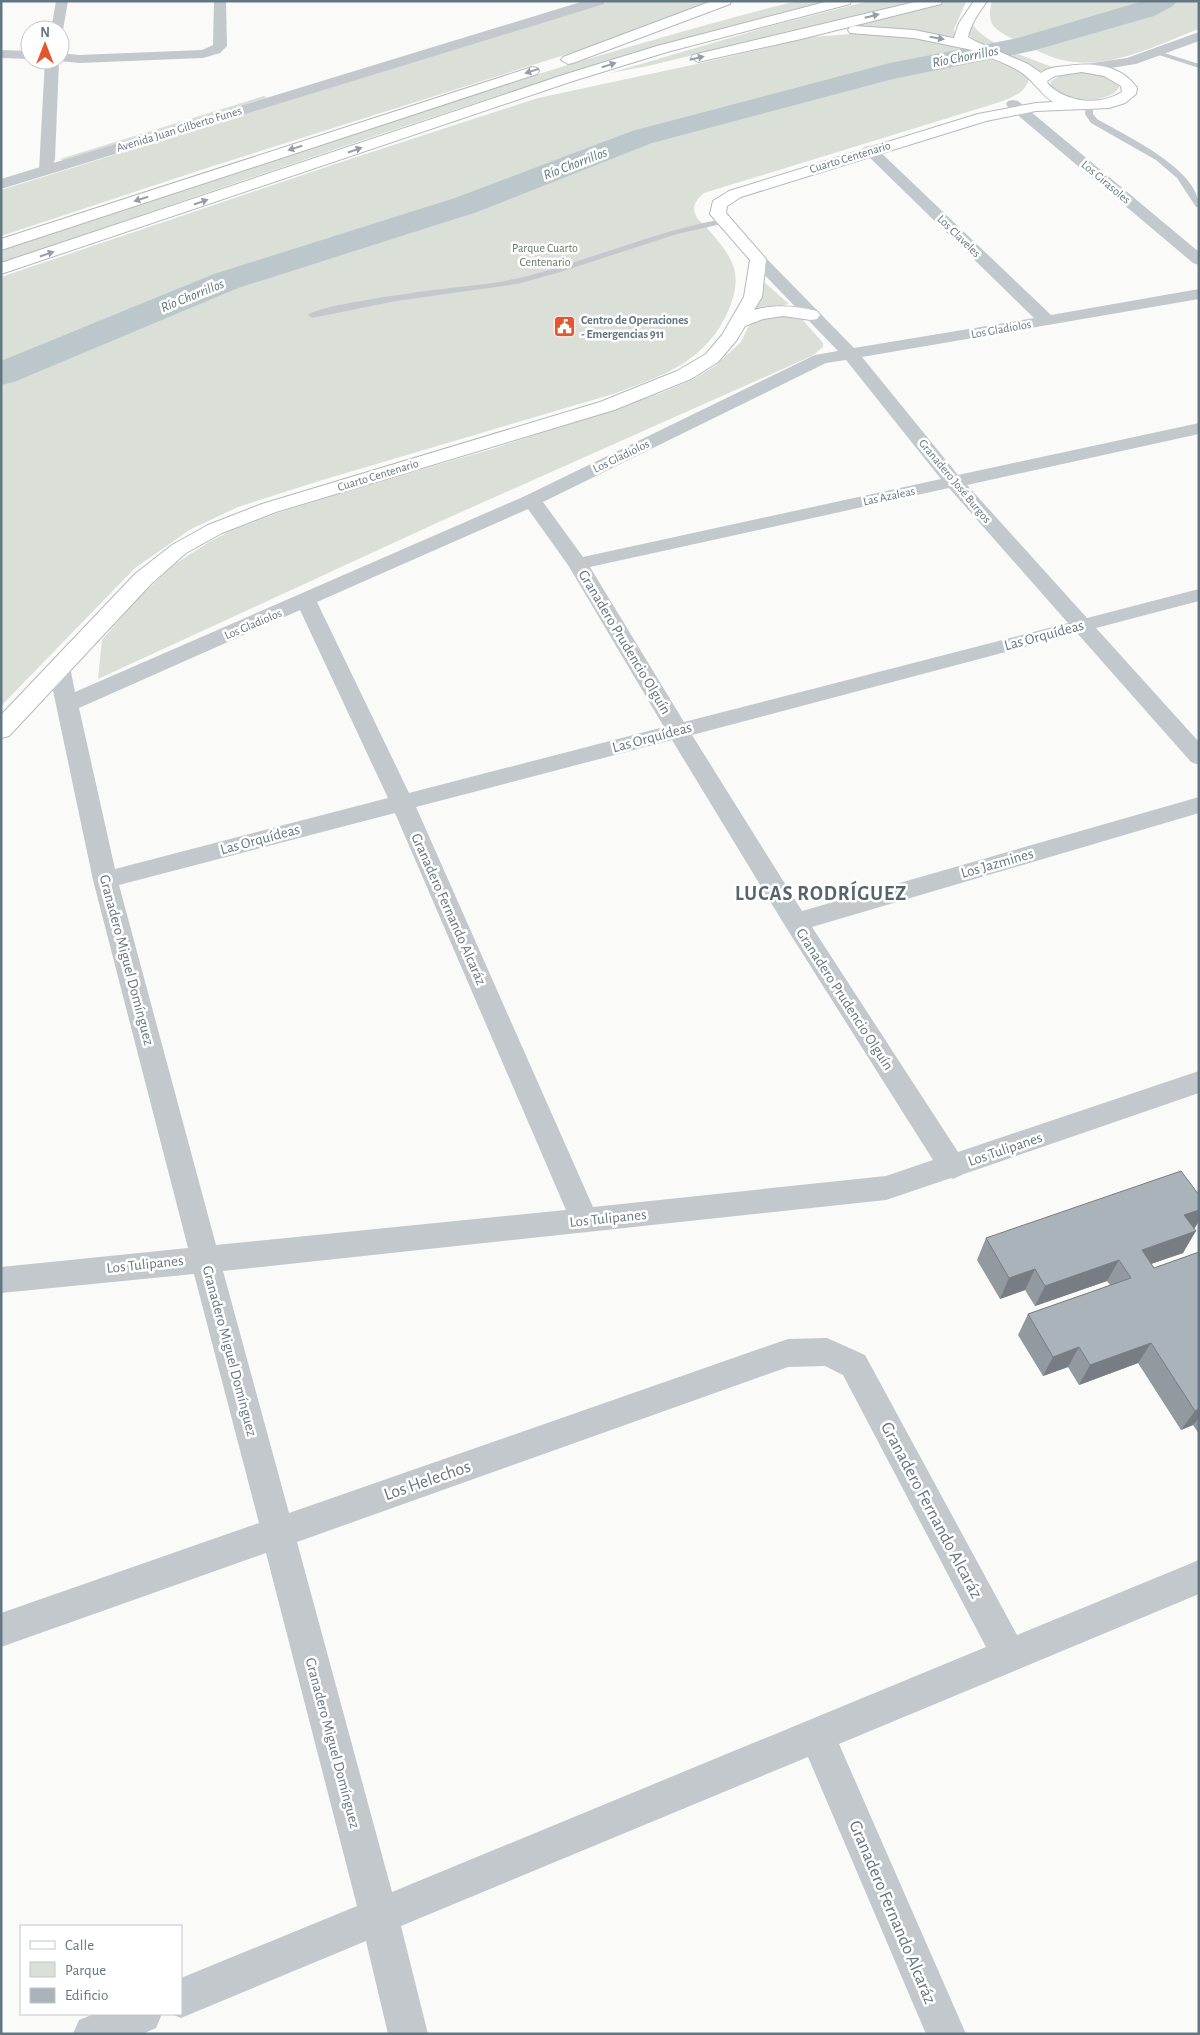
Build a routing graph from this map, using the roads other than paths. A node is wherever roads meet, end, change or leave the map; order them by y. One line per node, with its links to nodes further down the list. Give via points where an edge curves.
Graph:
1 (62, 1): 8 (street)
2 (220, 1): 16 (street, via 220,46 215,50 203,54)
3 (599, 1): 29 (street, Avenida Juan Gilberto Funes)
4 (844, 1): 27 (main road, one-way to 4, via 662,49)
5 (936, 1): 10 (main road, one-way to 5)
6 (980, 2): 9 (main road); 12 (main road, via 962,30 961,38)
7 (726, 8): 35 (main road, one-way to 35)
8 (59, 20)
9 (982, 23)
10 (801, 35): 12 (main road, one-way to 12, via 878,30 931,36); 18 (main road, one-way to 10)
11 (1199, 36): 13 (street)
12 (972, 46): 23 (main road, via 1028,70)
13 (1158, 53): 19 (lane); 20 (street, via 1125,64); 24 (street, via 1138,69)
14 (1, 54): 15 (street)
15 (20, 55)
16 (70, 58)
17 (1045, 60): 20 (main road)
18 (684, 61)
19 (1199, 66)
20 (1078, 68): 23 (main road, Cuarto Centenario, via 1051,72); 24 (main road, via 1114,74)
21 (52, 70): 29 (street)
22 (627, 74): 27 (main road)
23 (1040, 83): 25 (main road, via 1052,96); 26 (main road, Cuarto Centenario)
24 (1130, 88): 25 (main road, Cuarto Centenario, via 1124,98 1103,104)
25 (1086, 104): 26 (main road, Cuarto Centenario); 33 (lane, via 1094,120 1159,158 1180,176)
26 (1016, 107): 28 (main road, Cuarto Centenario); 37 (street, Los Girasoles)
27 (479, 108): 38 (main road, one-way to 27)
28 (870, 150): 32 (main road, Cuarto Centenario, via 735,194); 42 (street, Los Claveles)
29 (47, 165): 30 (street, Avenida Juan Gilberto Funes); 31 (street, Avenida Juan Gilberto Funes)
30 (1, 174)
31 (1, 184)
32 (719, 204): 34 (main road, Granadero José Burgos, via 718,214)
33 (1199, 205)
34 (723, 221): 36 (main road, Granadero José Burgos); 41 (lane, via 669,233 530,278 346,307)
35 (1, 246)
36 (758, 259): 40 (street, Granadero José Burgos); 43 (main road, Cuarto Centenario, via 753,297)
37 (1199, 260)
38 (1, 269)
39 (1199, 294): 42 (street, Los Gladiolos)
40 (811, 314): 43 (main road, via 776,310); 44 (street, Granadero José Burgos)
41 (312, 316)
42 (1047, 322): 44 (street, Los Gladiolos)
43 (738, 323): 52 (main road, Cuarto Centenario, via 712,358 652,389 607,406 269,508 215,529 179,550 143,579)
44 (851, 355): 46 (street, Granadero José Burgos); 47 (street, Los Gladiolos, via 821,359)
45 (1199, 428): 46 (street, Las Azaleas)
46 (954, 482): 48 (street, Las Azaleas); 51 (street, Granadero José Burgos)
47 (532, 500): 48 (street, Granadero Prudencio Olguín); 50 (street, Los Gladiolos)
48 (578, 564): 55 (street, Granadero Prudencio Olguín)
49 (1199, 595): 51 (street, Las Orquídeas)
50 (306, 601): 53 (street, Los Gladiolos); 57 (street, Granadero Fernando Alcaráz)
51 (1082, 625): 55 (street, Las Orquídeas); 56 (street, Granadero José Burgos)
52 (59, 667): 53 (street, Granadero Miguel Domínguez); 54 (main road, Cuarto Centenario)
53 (68, 704): 59 (street, Granadero Miguel Domínguez)
54 (1, 730)
55 (678, 731): 57 (street, Las Orquídeas); 60 (street, Granadero Prudencio Olguín)
56 (1199, 757)
57 (402, 802): 59 (street, Las Orquídeas); 63 (street, Granadero Fernando Alcaráz)
58 (1199, 805): 60 (street, Los Jazmines)
59 (105, 880): 64 (street, Granadero Miguel Domínguez)
60 (796, 922): 62 (street, Granadero Prudencio Olguín)
61 (1199, 1082): 62 (street, Los Tulipanes)
62 (952, 1167): 63 (street, Los Tulipanes, via 886,1188)
63 (585, 1221): 64 (street, Los Tulipanes)
64 (205, 1258): 65 (street, Los Tulipanes); 67 (street, Granadero Miguel Domínguez)
65 (1, 1280)
66 (854, 1365): 67 (street, Los Helechos, via 827,1352 788,1353); 70 (street, Granadero Fernando Alcaráz)
67 (277, 1533): 69 (street, Los Helechos); 72 (street, Granadero Miguel Domínguez)
68 (1199, 1577): 70 (street)
69 (1, 1630)
70 (1009, 1655): 71 (street)
71 (817, 1735): 72 (street); 77 (street, Granadero Fernando Alcaráz)
72 (378, 1916): 73 (street); 76 (street, Granadero Miguel Domínguez)
73 (182, 1998)
74 (140, 2015): 75 (street)
75 (93, 2034)
76 (408, 2034)
77 (946, 2034)

